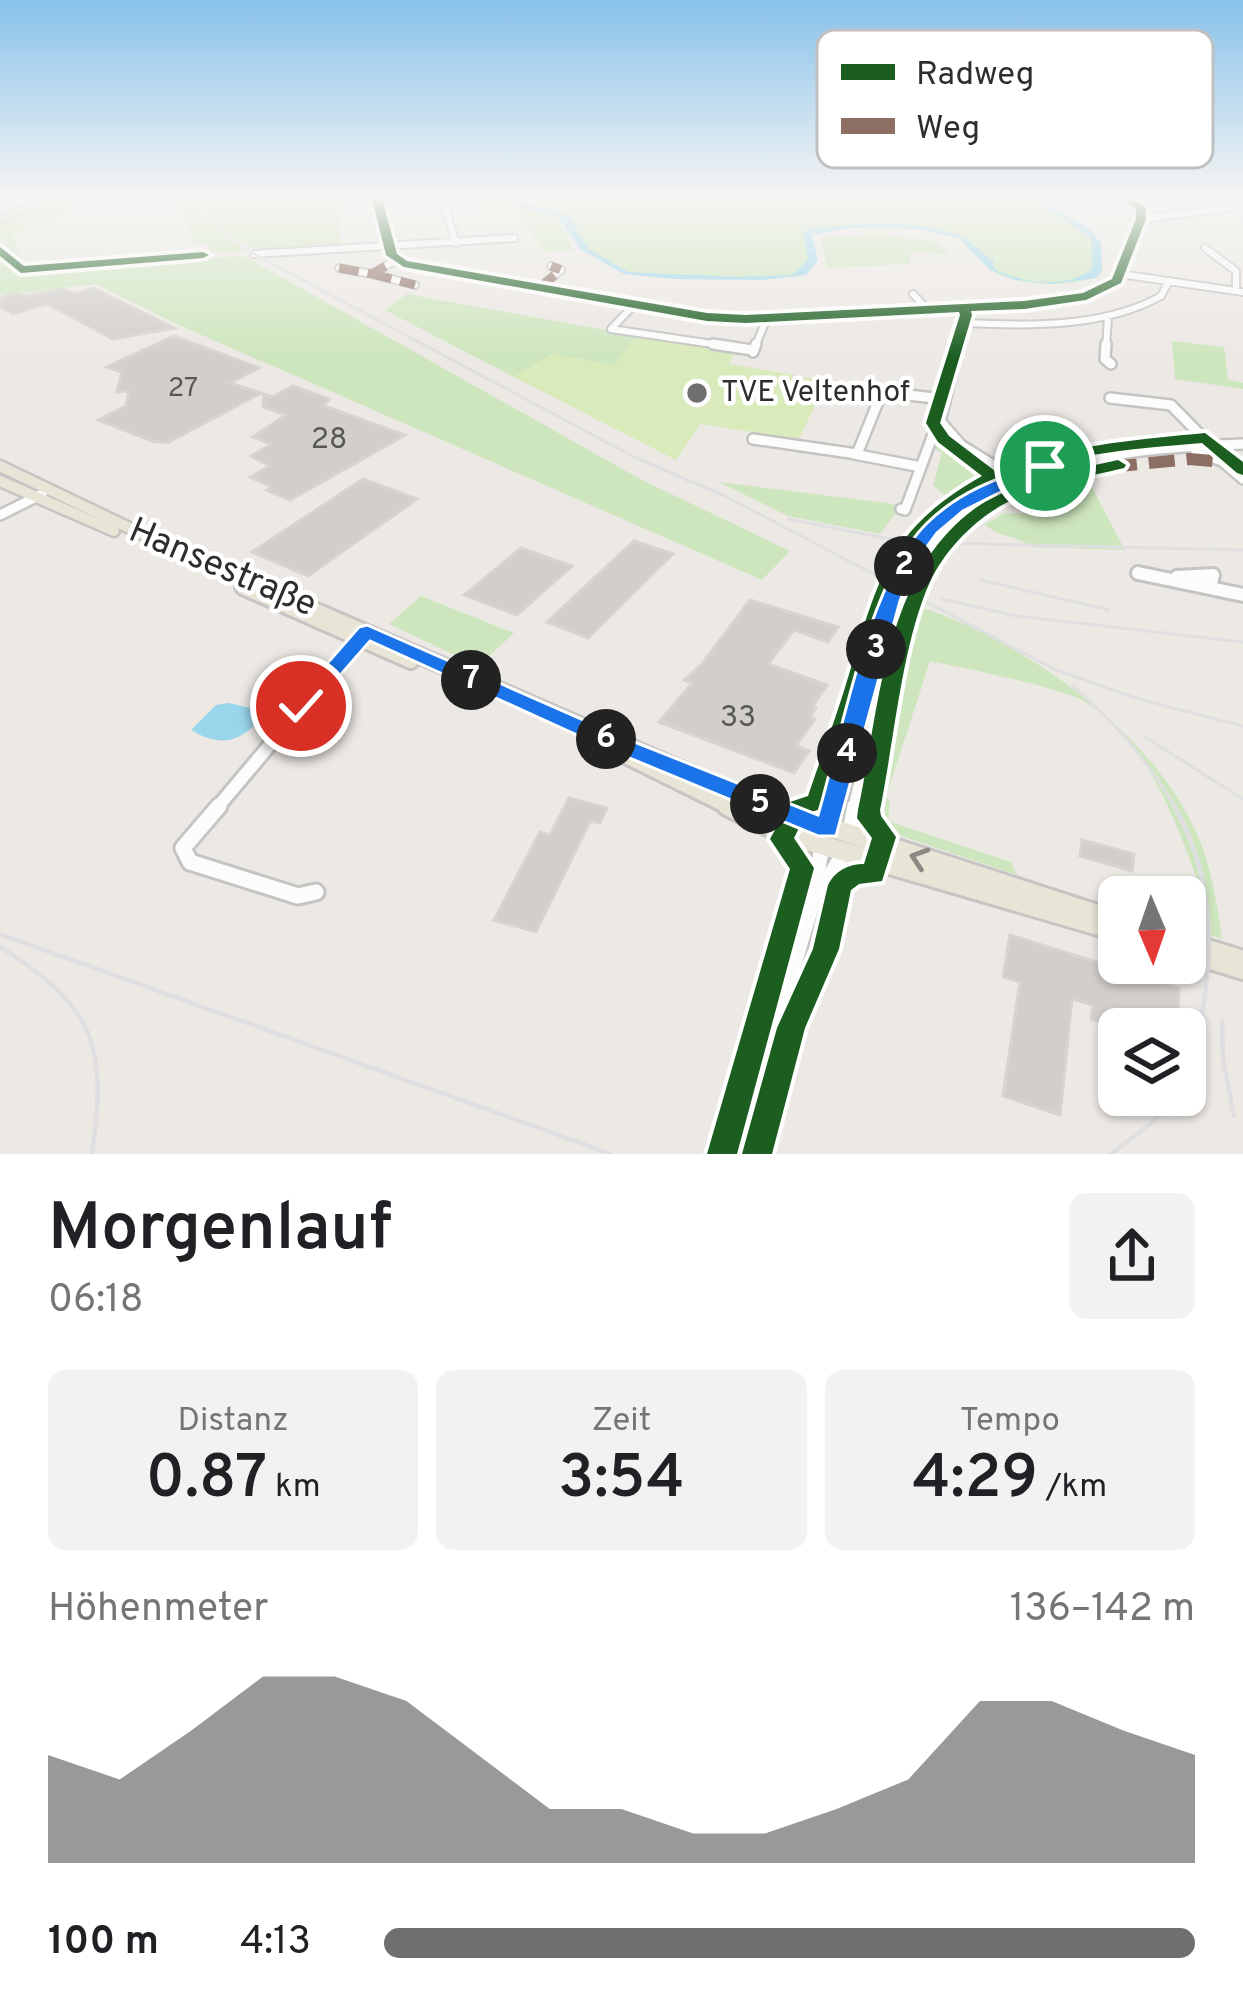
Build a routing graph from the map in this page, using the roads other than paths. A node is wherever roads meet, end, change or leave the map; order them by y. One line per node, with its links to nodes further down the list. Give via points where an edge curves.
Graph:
1 (390, 248): 6 (street)
2 (371, 249): 5 (street)
3 (1129, 249): 10 (street)
4 (1205, 249): 14 (street, via 1236,271)
5 (254, 254)
6 (396, 260): 9 (street); 13 (street)
7 (551, 266): 13 (street, via 561,270)
8 (339, 268): 9 (street)
9 (372, 274): 12 (street)
10 (1120, 274): 11 (street); 17 (street, via 1086,296)
11 (1169, 281): 14 (street); 19 (street, via 1160,301)
12 (415, 285)
13 (539, 288): 16 (street)
14 (1240, 291)
15 (913, 294): 18 (street)
16 (634, 304): 20 (street); 20 (street, via 611,329 753,352)
17 (963, 308): 18 (street); 21 (street)
18 (928, 310): 20 (street)
19 (1108, 317): 21 (street); 22 (street)
20 (767, 318)
21 (964, 323): 24 (street)
22 (1111, 364)
23 (1110, 398): 28 (street, via 1171,405)
24 (943, 399): 25 (street); 29 (street, via 882,392)
25 (946, 430): 31 (street, via 932,437); 33 (street)
26 (753, 439): 29 (street)
27 (1243, 448): 28 (street); 32 (street, via 1236,458)
28 (1214, 452): 32 (street); 33 (street, via 1093,462); 33 (street, via 1087,457)
29 (854, 454): 31 (street)
30 (0, 466): 35 (main road, Hansestraße)
31 (920, 466): 37 (street)
32 (1241, 471)
33 (1018, 480): 41 (street, bridge, via 967,500 938,530)
34 (0, 481): 36 (main road, Hansestraße)
35 (56, 489): 36 (street); 42 (main road, Hansestraße)
36 (35, 496): 38 (street); 42 (main road, Hansestraße)
37 (901, 509)
38 (0, 515)
39 (1138, 573): 40 (street, via 1211,581)
40 (1243, 595)
41 (896, 603): 43 (street); 44 (street)
42 (362, 635): 43 (main road, Hansestraße, via 784,834); 45 (street, via 183,848 190,862 298,896)
43 (824, 837): 44 (main road, Hansestraße); 46 (street)
44 (847, 844): 46 (street); 47 (main road, Hansestraße, one-way to 44); 48 (main road, Hansestraße)
45 (316, 892)
46 (811, 908): 53 (street)
47 (1098, 915)
48 (1098, 925)
49 (1206, 948): 51 (main road)
50 (1206, 959): 52 (main road)
51 (1243, 960)
52 (1243, 970)
53 (737, 1154)

